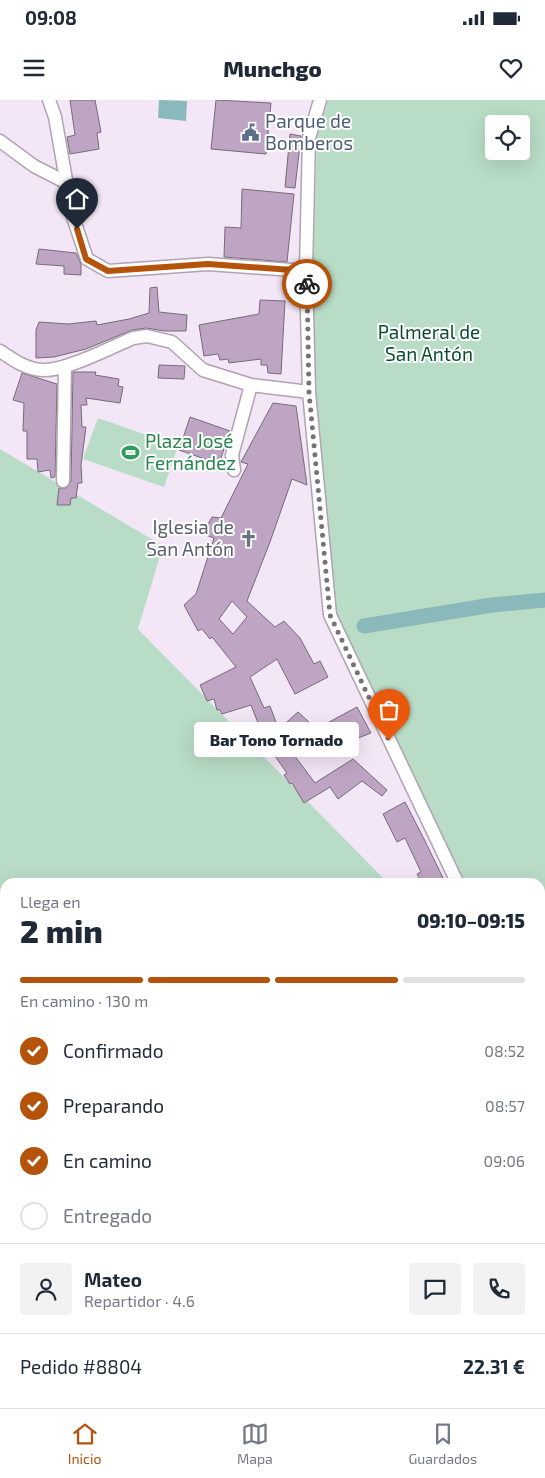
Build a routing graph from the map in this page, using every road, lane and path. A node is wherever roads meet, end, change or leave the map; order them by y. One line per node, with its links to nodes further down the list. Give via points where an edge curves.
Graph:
1 (49, 100): 4 (street)
2 (320, 100): 5 (street, via 309,138)
3 (0, 141): 4 (street, via 34,166)
4 (67, 182): 5 (street, via 72,214 86,259 108,271 208,264)
5 (306, 271): 9 (street)
6 (0, 351): 7 (street, via 22,365 42,370)
7 (65, 366): 8 (street, via 133,338 147,336 172,342 203,370); 11 (street)
8 (252, 386): 9 (street); 10 (street, via 232,454)
9 (309, 392): 12 (street, via 330,615)
10 (234, 470)
11 (63, 482)
12 (455, 878)

